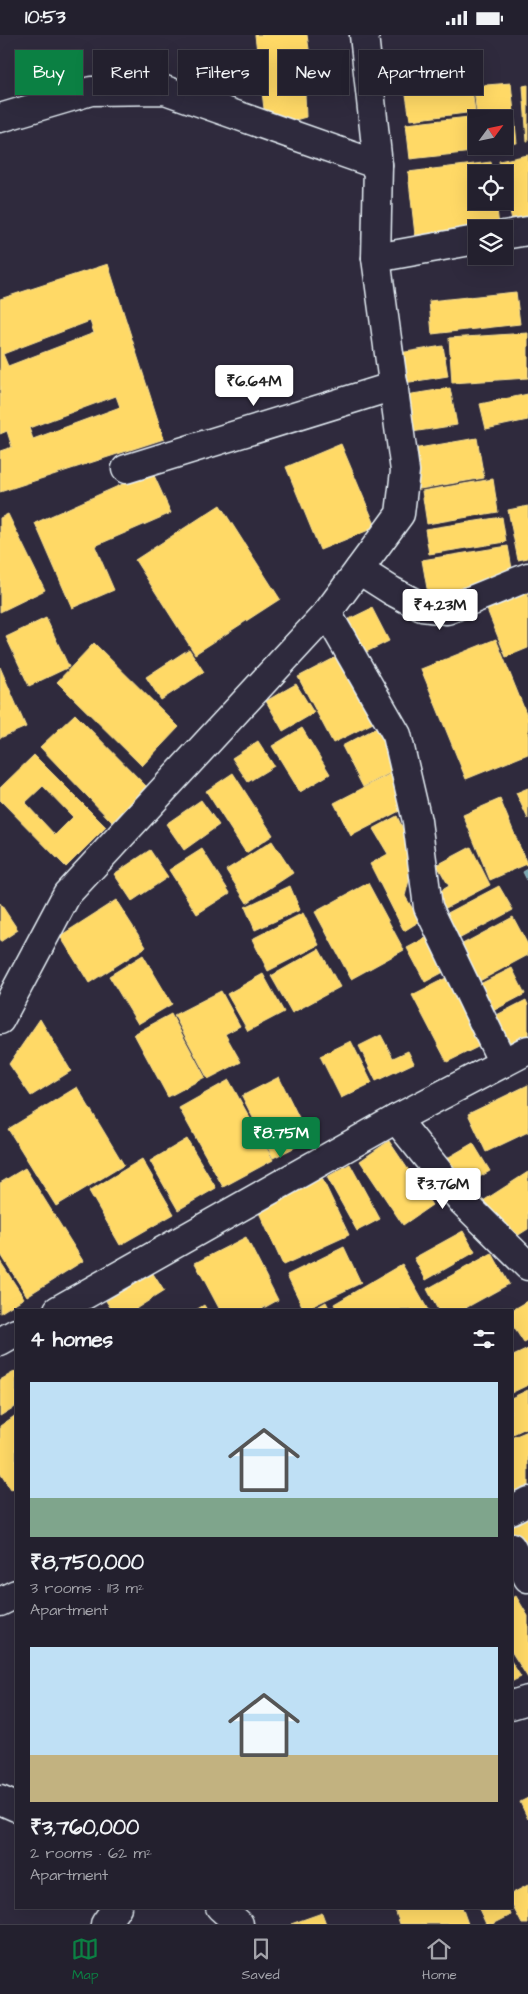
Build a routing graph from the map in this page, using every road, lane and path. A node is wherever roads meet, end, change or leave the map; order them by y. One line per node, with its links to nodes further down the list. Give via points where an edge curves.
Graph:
1 (364, 35): 3 (street)
2 (0, 118): 3 (street, via 91,91 165,90)
3 (378, 165): 7 (street)
4 (528, 231): 5 (street)
5 (513, 234)
6 (468, 241): 7 (street)
7 (376, 258): 8 (street)
8 (394, 386): 9 (street); 10 (street, via 405,471 400,514)
9 (126, 469)
10 (359, 570): 11 (street, via 422,607 447,610); 12 (street)
11 (528, 577)
12 (327, 613): 13 (street, via 67,894); 15 (street, via 397,735 416,821 428,907)
13 (0, 1020)
14 (528, 1050): 15 (street)
15 (503, 1063): 16 (street)
16 (396, 1119): 17 (street, via 463,1202); 18 (street)
17 (528, 1266)
18 (60, 1309)
19 (15, 1334): 20 (street)
20 (0, 1343)
21 (528, 1501): 22 (street)
22 (513, 1508)
23 (513, 1551): 24 (street)
24 (528, 1578)
25 (15, 1594): 26 (street)
26 (0, 1602)
27 (528, 1700): 28 (street)
28 (513, 1704)
29 (0, 1800): 30 (street)
30 (15, 1807)
31 (116, 1909): 33 (street)
32 (222, 1909): 34 (street)
33 (105, 1924)
34 (239, 1924)

